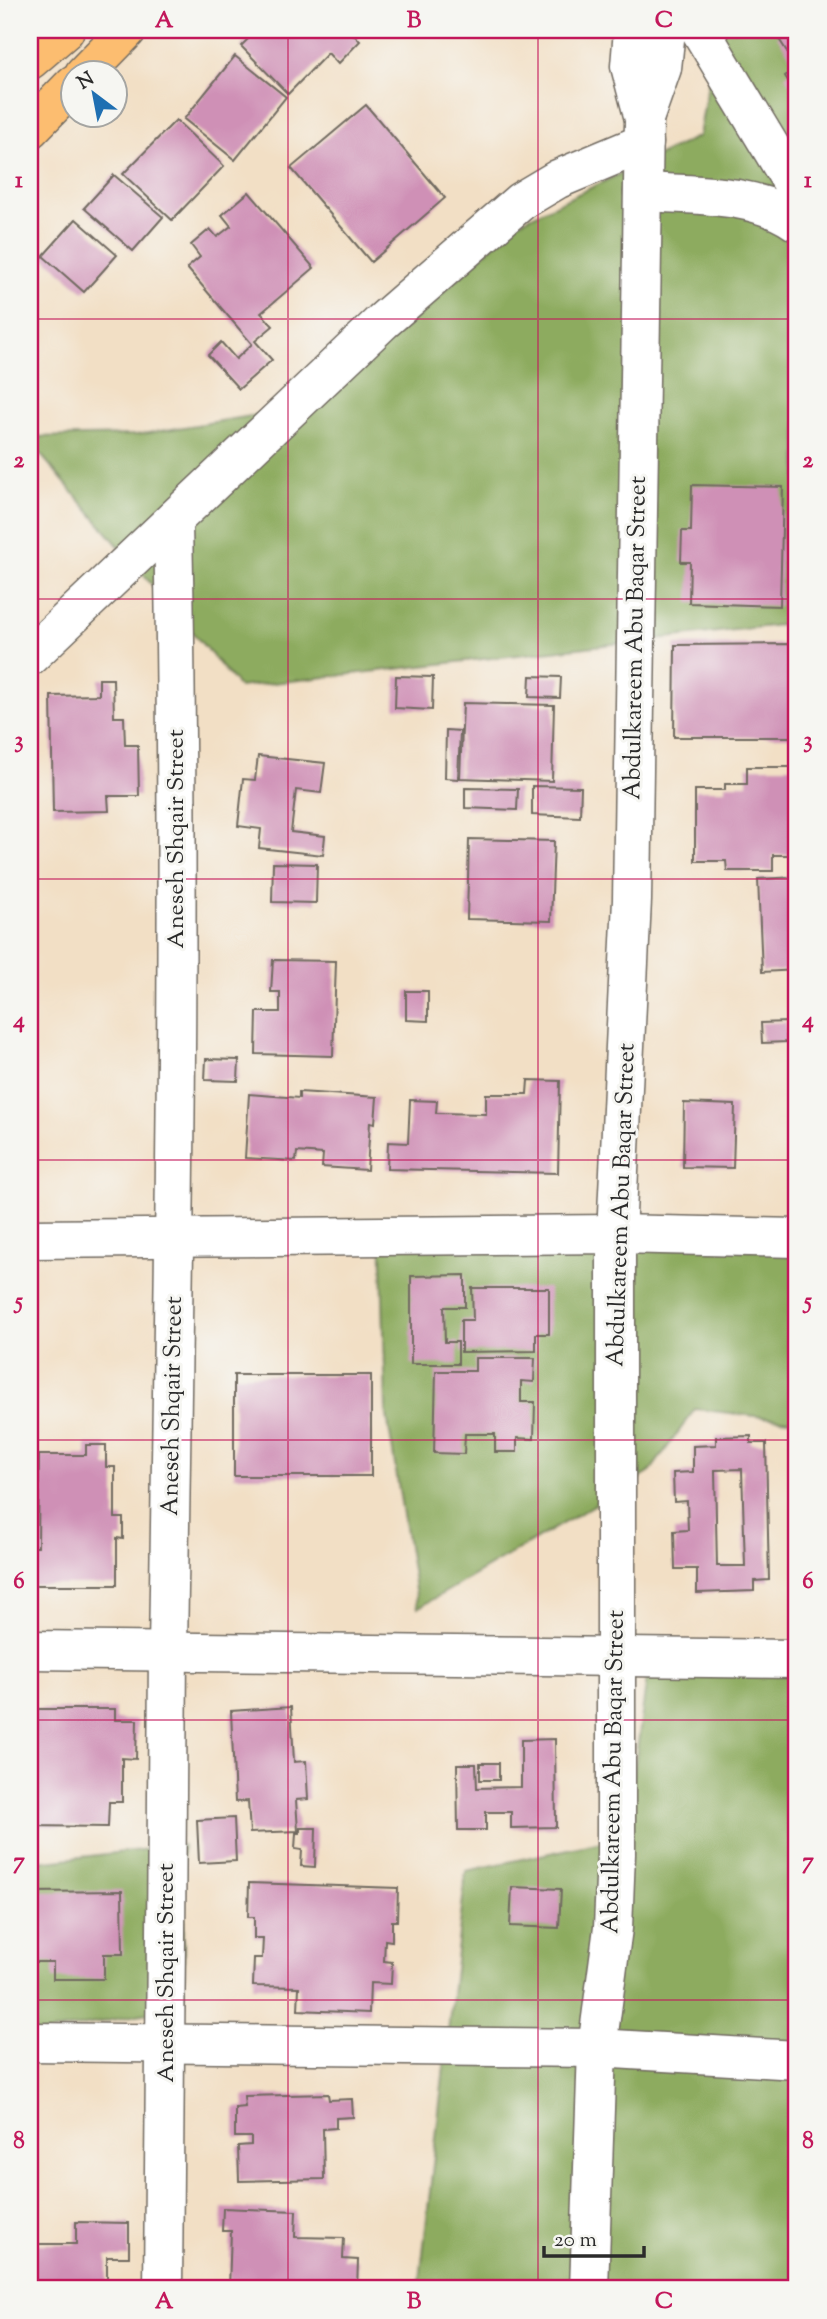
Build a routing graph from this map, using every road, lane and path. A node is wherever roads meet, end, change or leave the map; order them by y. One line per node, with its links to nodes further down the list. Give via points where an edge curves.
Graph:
1 (65, 30): 6 (main road)
2 (127, 30): 7 (main road)
3 (633, 30): 10 (street, Abdulkareem Abu Baqar Street, via 630,66)
4 (666, 30): 10 (street, Abdulkareem Abu Baqar Street, via 662,68)
5 (699, 30): 11 (street)
6 (30, 60)
7 (98, 60)
8 (60, 98): 9 (main road)
9 (30, 129)
10 (644, 131): 12 (street, Abdulkareem Abu Baqar Street); 14 (street, via 521,201 383,321)
11 (797, 191)
12 (643, 192): 13 (street, via 749,203 774,209); 16 (street, Abdulkareem Abu Baqar Street, via 632,900)
13 (797, 222)
14 (173, 524): 15 (street); 17 (street, Aneseh Shqair Street)
15 (30, 656)
16 (617, 1234): 17 (street); 18 (street); 22 (street, Abdulkareem Abu Baqar Street)
17 (176, 1238): 19 (street); 21 (street, Aneseh Shqair Street)
18 (797, 1238)
19 (30, 1239)
20 (30, 1650): 21 (street)
21 (168, 1653): 22 (street); 25 (street, Aneseh Shqair Street)
22 (618, 1657): 23 (street); 26 (street, Abdulkareem Abu Baqar Street, via 613,1916)
23 (797, 1659)
24 (30, 2042): 25 (street)
25 (167, 2042): 26 (street); 28 (street, Aneseh Shqair Street)
26 (597, 2048): 27 (street); 29 (street, Abdulkareem Abu Baqar Street)
27 (797, 2060)
28 (163, 2289)
29 (589, 2289)

